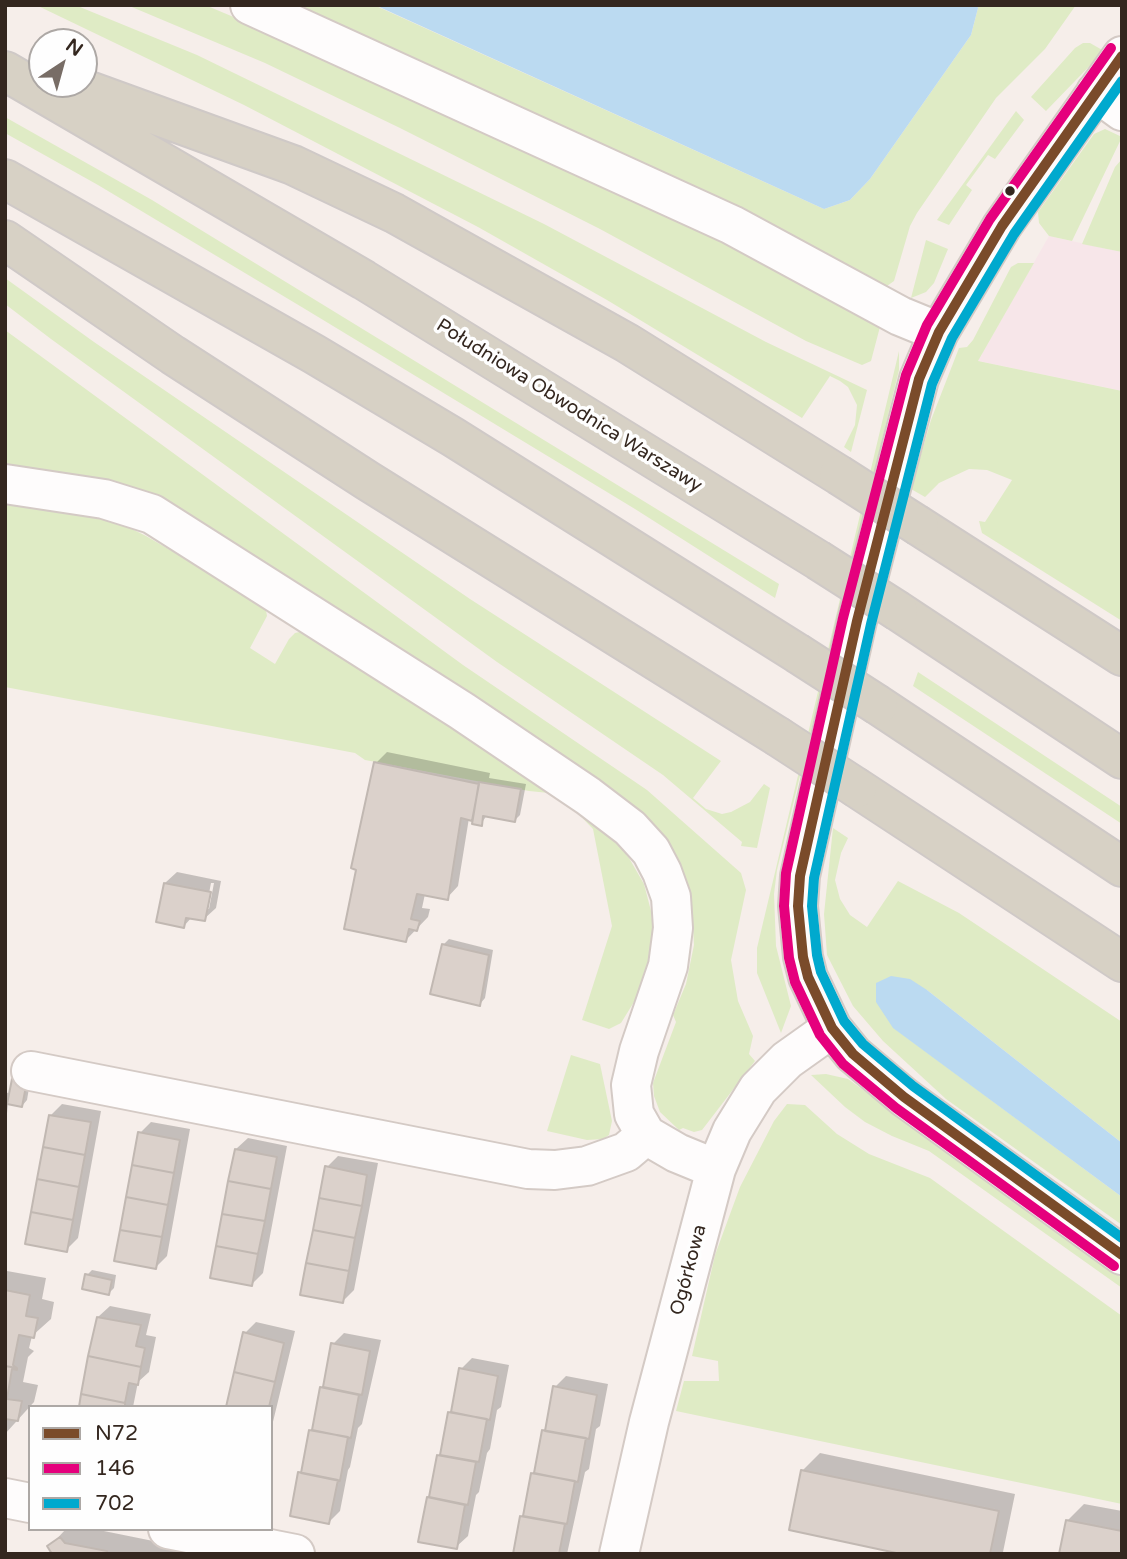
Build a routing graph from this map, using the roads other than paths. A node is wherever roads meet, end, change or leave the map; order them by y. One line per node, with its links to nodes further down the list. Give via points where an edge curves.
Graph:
1 (250, 5): 10 (street, via 732,225 900,316)
2 (1122, 56): 7 (street)
3 (5, 61): 4 (highway)
4 (28, 69)
5 (5, 71): 13 (highway, Południowa Obwodnica Warszawy, bridge, via 365,280 818,560)
6 (98, 94): 12 (highway, bridge, via 293,165 394,213 627,343)
7 (1109, 102): 10 (street, via 1002,226)
8 (5, 179): 14 (highway, bridge, via 453,437 878,705)
9 (5, 240): 15 (highway, bridge, via 173,355 777,736)
10 (939, 332): 16 (street, via 919,379 898,455 800,876 803,957)
11 (5, 484): 18 (street, via 104,499 152,513 588,796 652,851 671,897 673,928 668,966 631,1085 634,1114)
12 (1122, 656)
13 (1122, 759)
14 (1122, 867)
15 (1122, 962)
16 (832, 1028): 19 (street, Ogórkowa, via 787,1060 758,1089); 20 (street, via 853,1054 905,1097)
17 (31, 1071): 18 (street, via 527,1169 587,1166 626,1152)
18 (646, 1135): 19 (street)
19 (716, 1169): 25 (street, Ogórkowa)
20 (1122, 1255)
21 (5, 1498): 22 (street)
22 (28, 1503)
23 (178, 1531): 24 (street)
24 (295, 1554)
25 (619, 1554)

